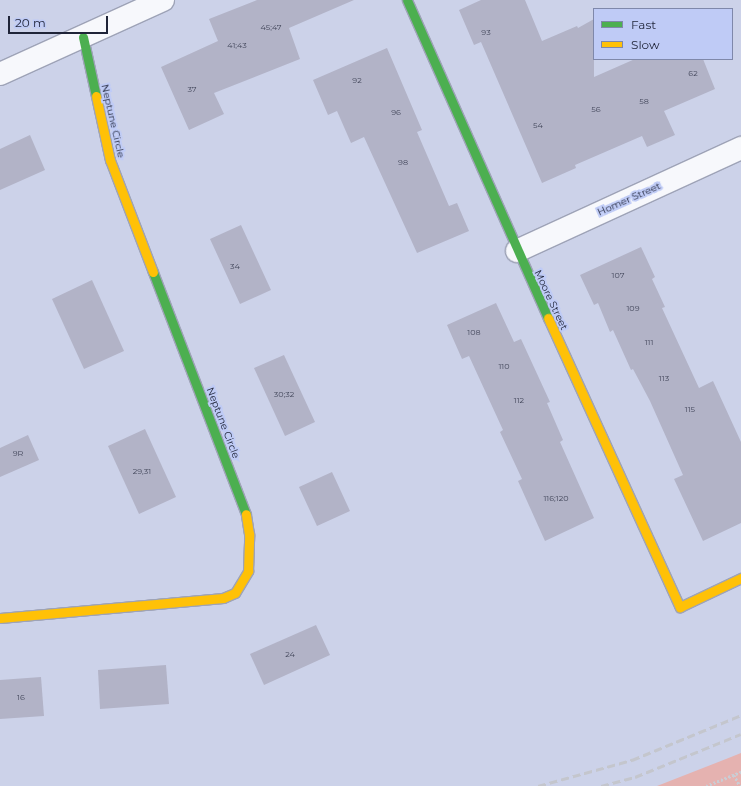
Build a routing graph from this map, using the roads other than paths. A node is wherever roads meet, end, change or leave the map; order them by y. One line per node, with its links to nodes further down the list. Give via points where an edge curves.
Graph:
1 (163, 0): 3 (street)
2 (407, 0): 6 (street, Moore Street)
3 (83, 37): 4 (street); 8 (street, Neptune Circle, via 110,160 247,516 248,570 235,593 223,598)
4 (0, 74)
5 (741, 148): 6 (street, Homer Street)
6 (516, 251): 7 (street, Moore Street, via 680,607)
7 (741, 578)
8 (0, 618)

